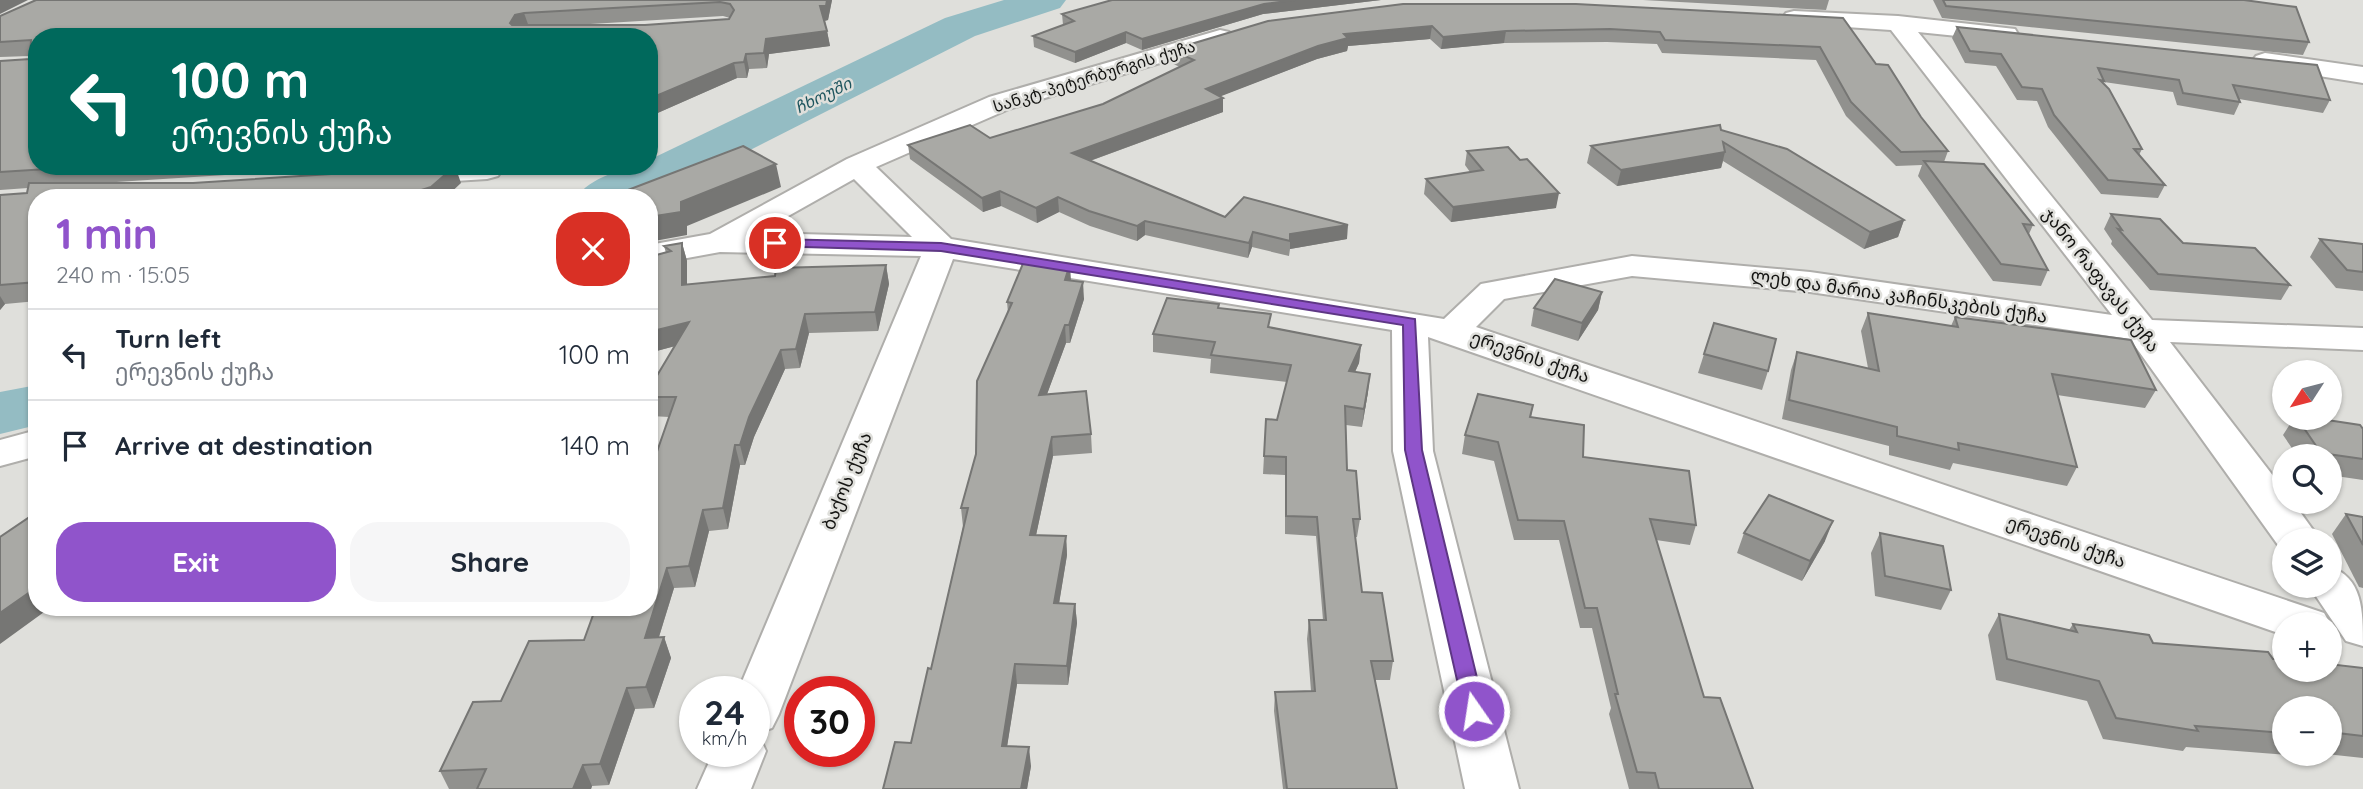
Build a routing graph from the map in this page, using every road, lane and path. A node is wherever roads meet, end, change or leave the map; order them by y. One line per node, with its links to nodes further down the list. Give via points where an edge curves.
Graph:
1 (1776, 17): 2 (street)
2 (1898, 23): 4 (street); 14 (street, ჯანო რაფავას ქუჩა)
3 (1238, 32): 7 (street, სანკტ-პეტერბურგის ქუჩა, via 999,103)
4 (2035, 37)
5 (2241, 59): 6 (street)
6 (2363, 75)
7 (857, 164): 10 (street, სანკტ-პეტერბურგის ქუჩა); 11 (street)
8 (409, 175): 9 (street)
9 (378, 177)
10 (719, 242): 11 (street, ერევნის ქუჩა); 12 (street, სანკტ-პეტერბურგის ქუჩა)
11 (941, 247): 13 (street, ერევნის ქუჩა); 24 (street, ბაქოს ქუჩა)
12 (658, 253)
13 (1431, 326): 14 (street, ლეხ და მარია კაჩინსკების ქუჩა, via 1493,291 1632,266 1810,282); 20 (street, ერევნის ქუჩა); 27 (street, via 1413,450)
14 (2142, 330): 15 (street, ლეხ და მარია კაჩინსკების ქუჩა); 18 (street, ჯანო რაფავას ქუჩა)
15 (2363, 339)
16 (28, 445): 17 (street)
17 (0, 453)
18 (2289, 528)
19 (2341, 598): 21 (street)
20 (2272, 613)
21 (2363, 628)
22 (2342, 637): 23 (street)
23 (2363, 644)
24 (769, 676)
25 (733, 767): 26 (street)
26 (724, 789)
27 (1492, 789)

